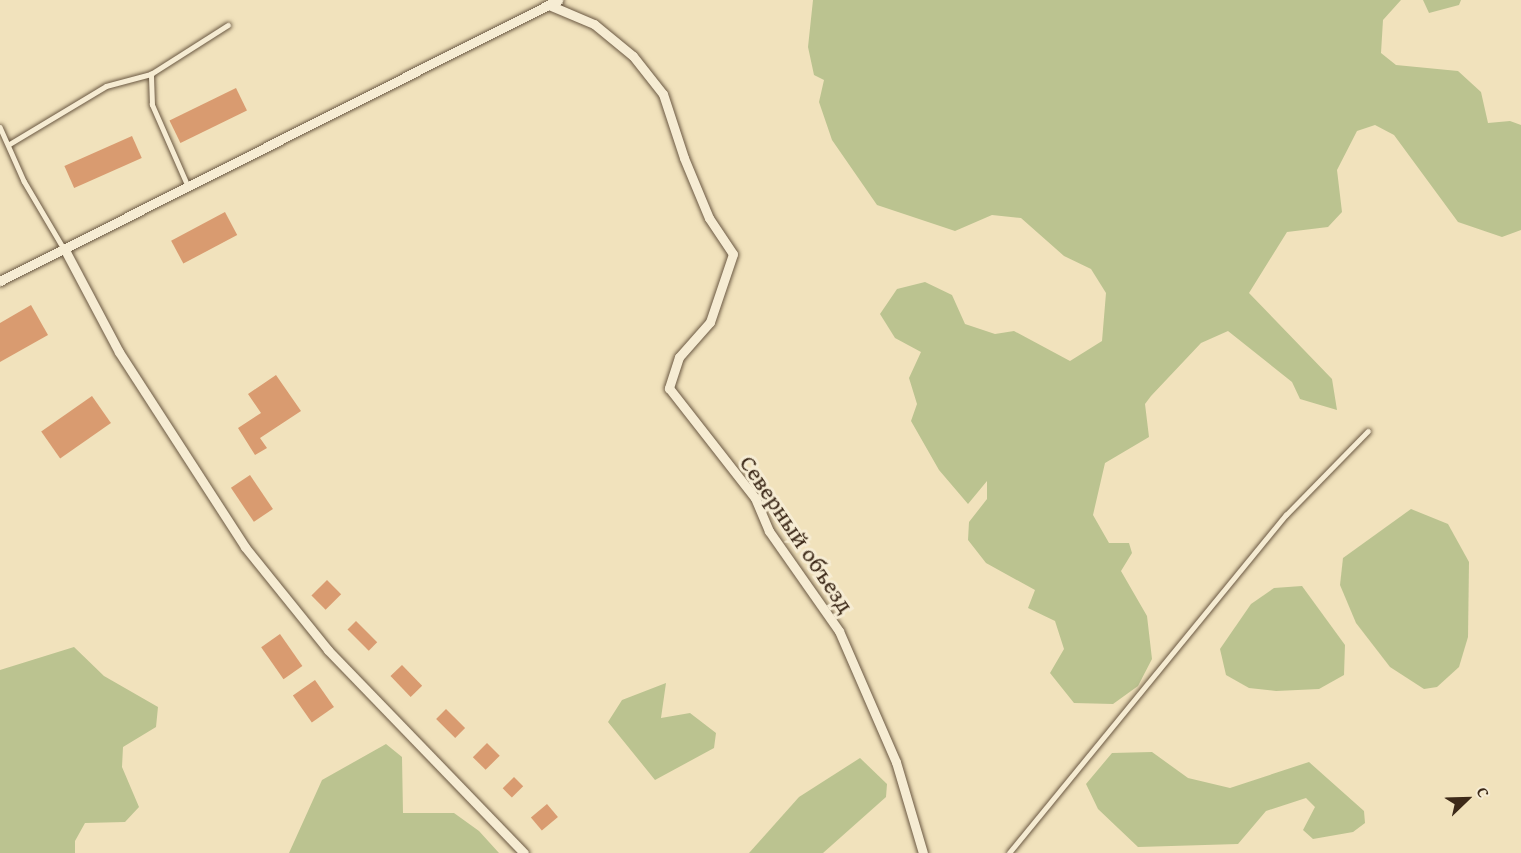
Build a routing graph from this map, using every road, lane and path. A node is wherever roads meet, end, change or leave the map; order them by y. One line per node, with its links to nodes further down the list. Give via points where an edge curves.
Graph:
1 (554, 2): 6 (street); 11 (street, Северный объезд, via 594,24 633,56 663,94 709,218 733,254 710,322 679,357 669,387 754,498 769,531 839,631 896,762)
2 (228, 25): 3 (lane)
3 (151, 74): 5 (lane, via 106,86); 6 (lane, via 152,105)
4 (0, 127): 5 (lane)
5 (8, 145): 7 (lane, via 24,181)
6 (188, 187): 7 (street)
7 (65, 250): 8 (street); 10 (street, via 119,352 245,547 328,650)
8 (0, 281)
9 (1368, 431): 12 (lane, via 1286,515)
10 (524, 853)
11 (923, 853)
12 (1009, 853)

